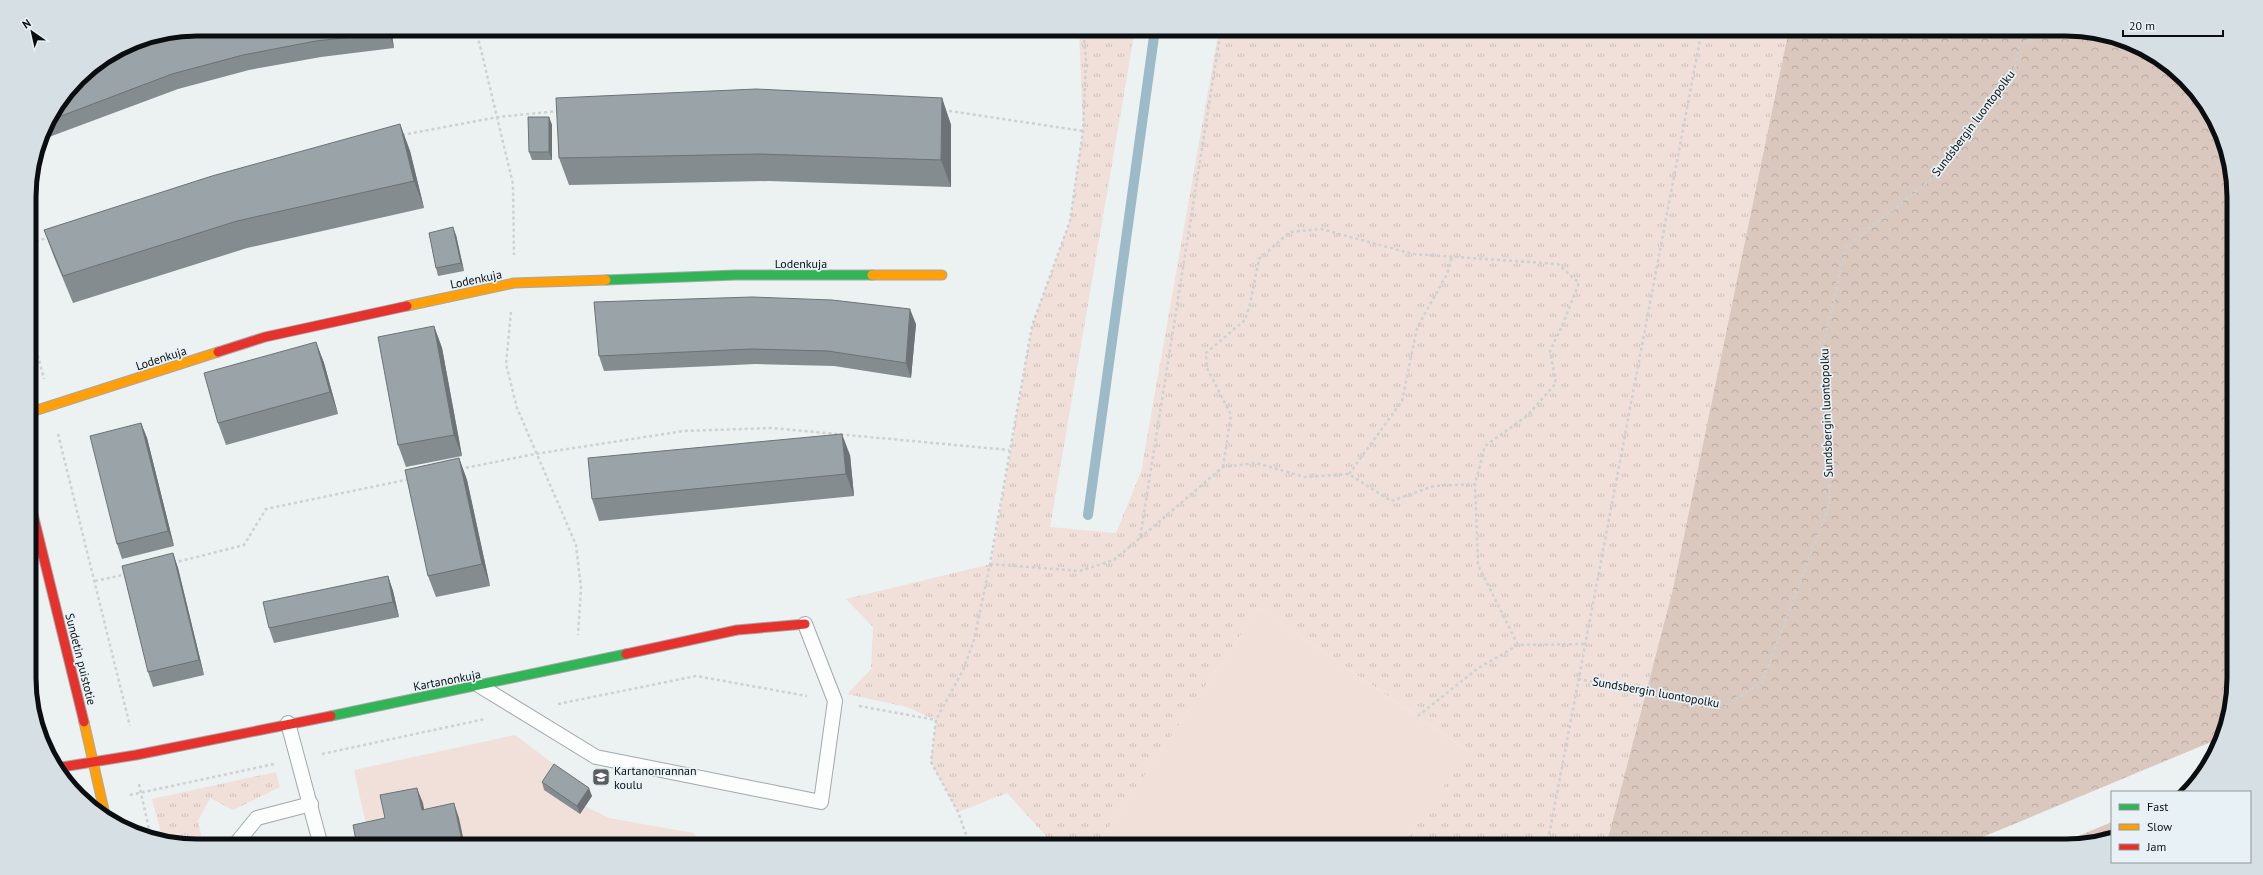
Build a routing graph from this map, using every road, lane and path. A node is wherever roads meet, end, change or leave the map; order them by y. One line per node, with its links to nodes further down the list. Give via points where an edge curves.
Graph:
1 (478, 36): 8 (path)
2 (1084, 36): 9 (path, via 1086,59)
3 (1220, 36): 27 (path)
4 (1701, 36): 33 (path)
5 (2036, 36): 36 (path, Sundsbergin luontopolku, via 2019,45 2014,73 1939,173 1846,247 1823,345 1830,503 1762,683 1723,706)
6 (935, 109): 9 (path)
7 (560, 111): 8 (path)
8 (498, 117): 10 (path); 15 (path, via 513,184)
9 (1083, 131): 19 (path, via 1070,221 1032,326)
10 (398, 136)
11 (52, 236): 12 (path)
12 (36, 241)
13 (1452, 257): 21 (path, via 1413,254 1321,229 1290,232 1259,259 1245,320 1206,353 1207,368 1231,415); 23 (path, via 1447,274 1417,328 1402,401); 25 (path, via 1558,264 1579,283 1550,351 1556,383 1528,415 1485,446)
14 (942, 275): 15 (street, Lodenkuja, via 736,275)
15 (514, 283): 17 (street, Lodenkuja, via 265,337); 20 (path, via 506,364 517,408)
16 (36, 349): 17 (path)
17 (51, 406): 18 (street, Lodenkuja); 31 (path)
18 (36, 410)
19 (1009, 450): 20 (path, via 772,428 684,431); 29 (path)
20 (535, 454): 22 (path); 35 (path, via 576,546 581,588)
21 (1223, 467): 23 (path, via 1256,463 1305,477); 27 (path)
22 (458, 470)
23 (1349, 474): 25 (path, via 1391,501 1434,486)
24 (412, 479): 28 (path, via 266,509 244,545)
25 (1475, 484): 34 (path, via 1478,565)
26 (36, 526): 44 (street, Sundetin puistotie)
27 (1140, 538): 29 (path, via 1114,560 1080,571)
28 (170, 563)
29 (990, 564): 51 (path, via 974,640 963,670 936,720 931,762 958,812)
30 (132, 572): 31 (path)
31 (95, 581): 43 (path)
32 (805, 624): 35 (street, Kartanonkuja, via 737,630); 37 (lane, via 835,702 821,802 596,757)
33 (1585, 644): 34 (path); 36 (path)
34 (1518, 645): 40 (path, via 1477,669)
35 (576, 666): 37 (street, Kartanonkuja); 39 (path)
36 (1578, 679): 52 (path)
37 (480, 686): 41 (street, Kartanonkuja)
38 (37, 697): 42 (path)
39 (573, 701)
40 (1418, 716)
41 (288, 723): 43 (street, Kartanonkuja); 46 (lane)
42 (43, 724)
43 (136, 755): 44 (street, Kartanonkuja); 48 (path, via 140,793)
44 (94, 762): 45 (street, Kartanonkuja); 47 (street, Sundetin puistotie)
45 (62, 767)
46 (311, 804): 49 (lane, via 257,818); 50 (lane)
47 (104, 810)
48 (149, 832)
49 (240, 839)
50 (319, 839)
51 (968, 839)
52 (1548, 839)

